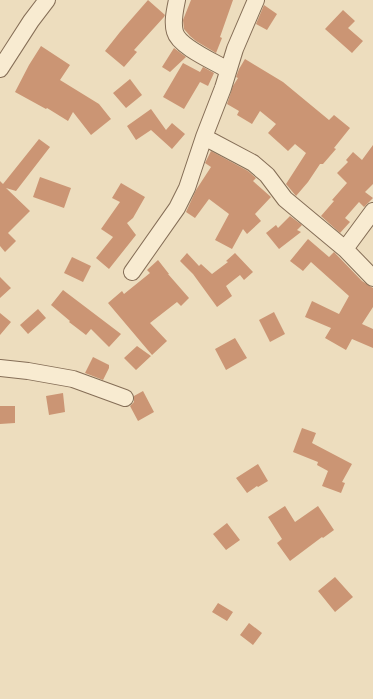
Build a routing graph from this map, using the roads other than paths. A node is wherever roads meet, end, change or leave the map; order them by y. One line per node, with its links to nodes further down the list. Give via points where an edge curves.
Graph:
1 (47, 0): 4 (street)
2 (177, 0): 5 (street, via 174,20 177,37 191,49)
3 (256, 0): 5 (street)
4 (0, 69)
5 (228, 70): 6 (street)
6 (204, 137): 8 (street, via 253,163 267,175 285,199); 9 (street, via 188,188)
7 (373, 211): 8 (street)
8 (345, 249): 10 (street)
9 (132, 272)
10 (373, 278)
11 (0, 368): 12 (street, via 73,379)
12 (124, 398)

